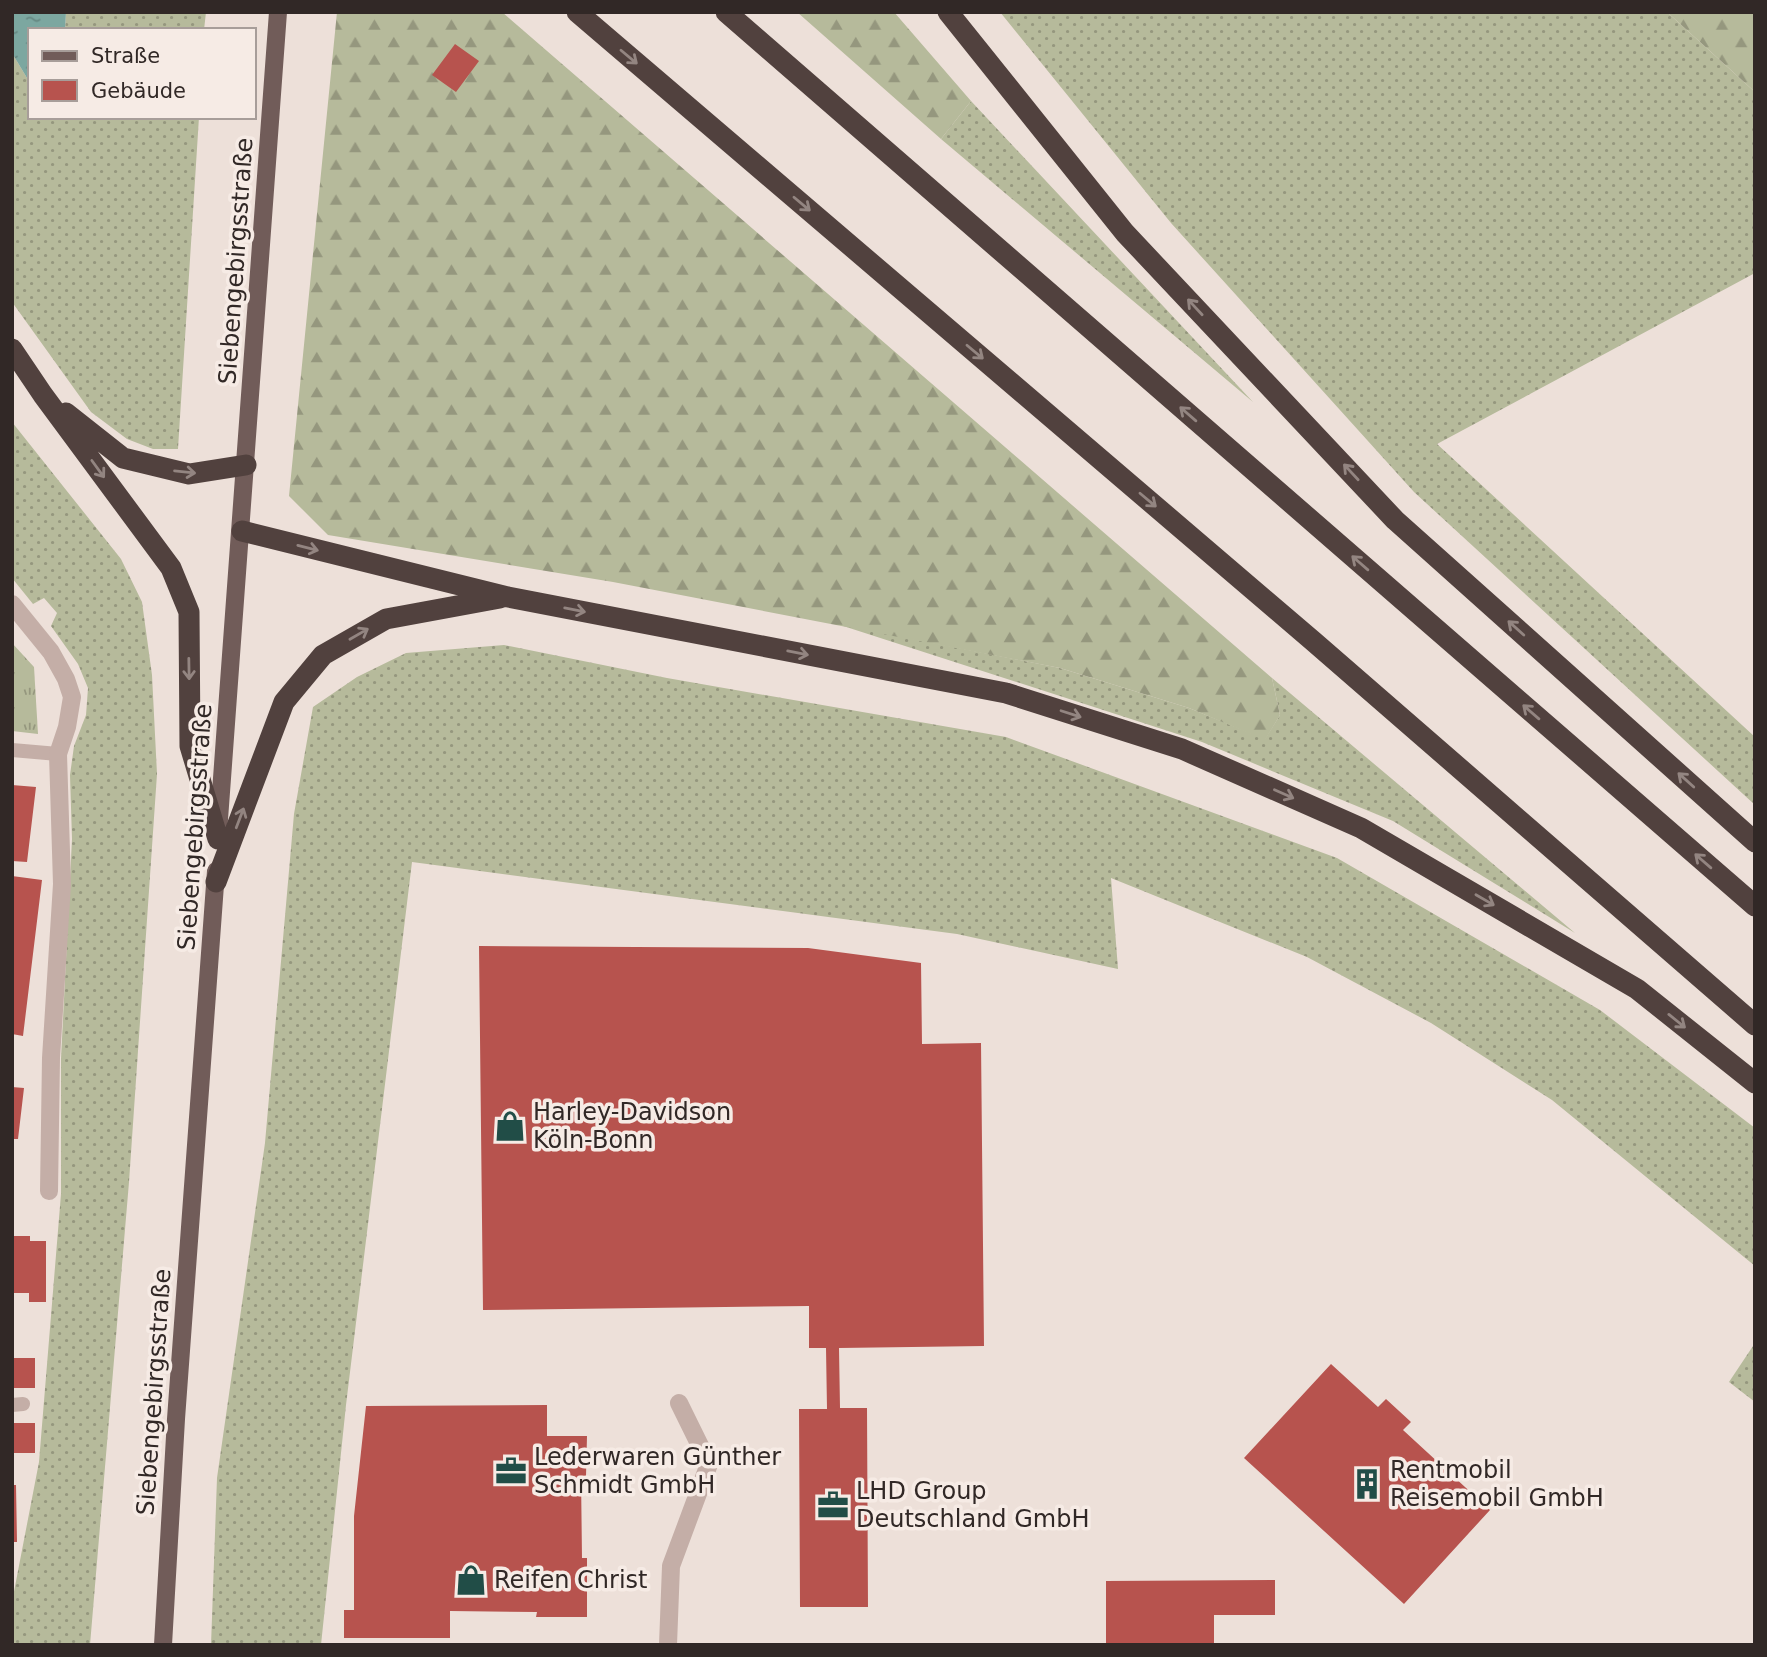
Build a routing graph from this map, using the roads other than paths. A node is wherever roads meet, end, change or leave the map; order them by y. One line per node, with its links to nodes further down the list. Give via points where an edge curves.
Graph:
1 (278, 12): 7 (main road, Siebengebirgsstraße)
2 (577, 12): 17 (highway, one-way to 17)
3 (726, 12): 16 (highway, one-way to 3)
4 (948, 12): 14 (highway, one-way to 4, via 1395,520 1125,233)
5 (12, 349): 6 (highway)
6 (43, 394): 7 (highway, one-way to 7, via 123,458 189,474); 13 (highway, one-way to 13, via 171,568 188,612 190,746)
7 (246, 465): 8 (main road, Siebengebirgsstraße)
8 (242, 531): 9 (highway, one-way to 9); 13 (main road, Siebengebirgsstraße)
9 (508, 597): 15 (highway, one-way to 9, via 285,702 323,655 386,619); 18 (highway, one-way to 18, via 1006,693 1182,749 1361,828 1637,989)
10 (12, 604): 12 (street, via 51,652 72,697)
11 (12, 750): 12 (lane)
12 (58, 754): 19 (street, via 62,884 51,1058)
13 (218, 838): 15 (main road, Siebengebirgsstraße)
14 (1755, 842)
15 (216, 882): 21 (main road, Siebengebirgsstraße)
16 (1755, 906)
17 (1755, 1025)
18 (1755, 1083)
19 (49, 1191)
20 (679, 1403): 22 (street, via 709,1464 671,1566)
21 (163, 1645)
22 (668, 1645)

